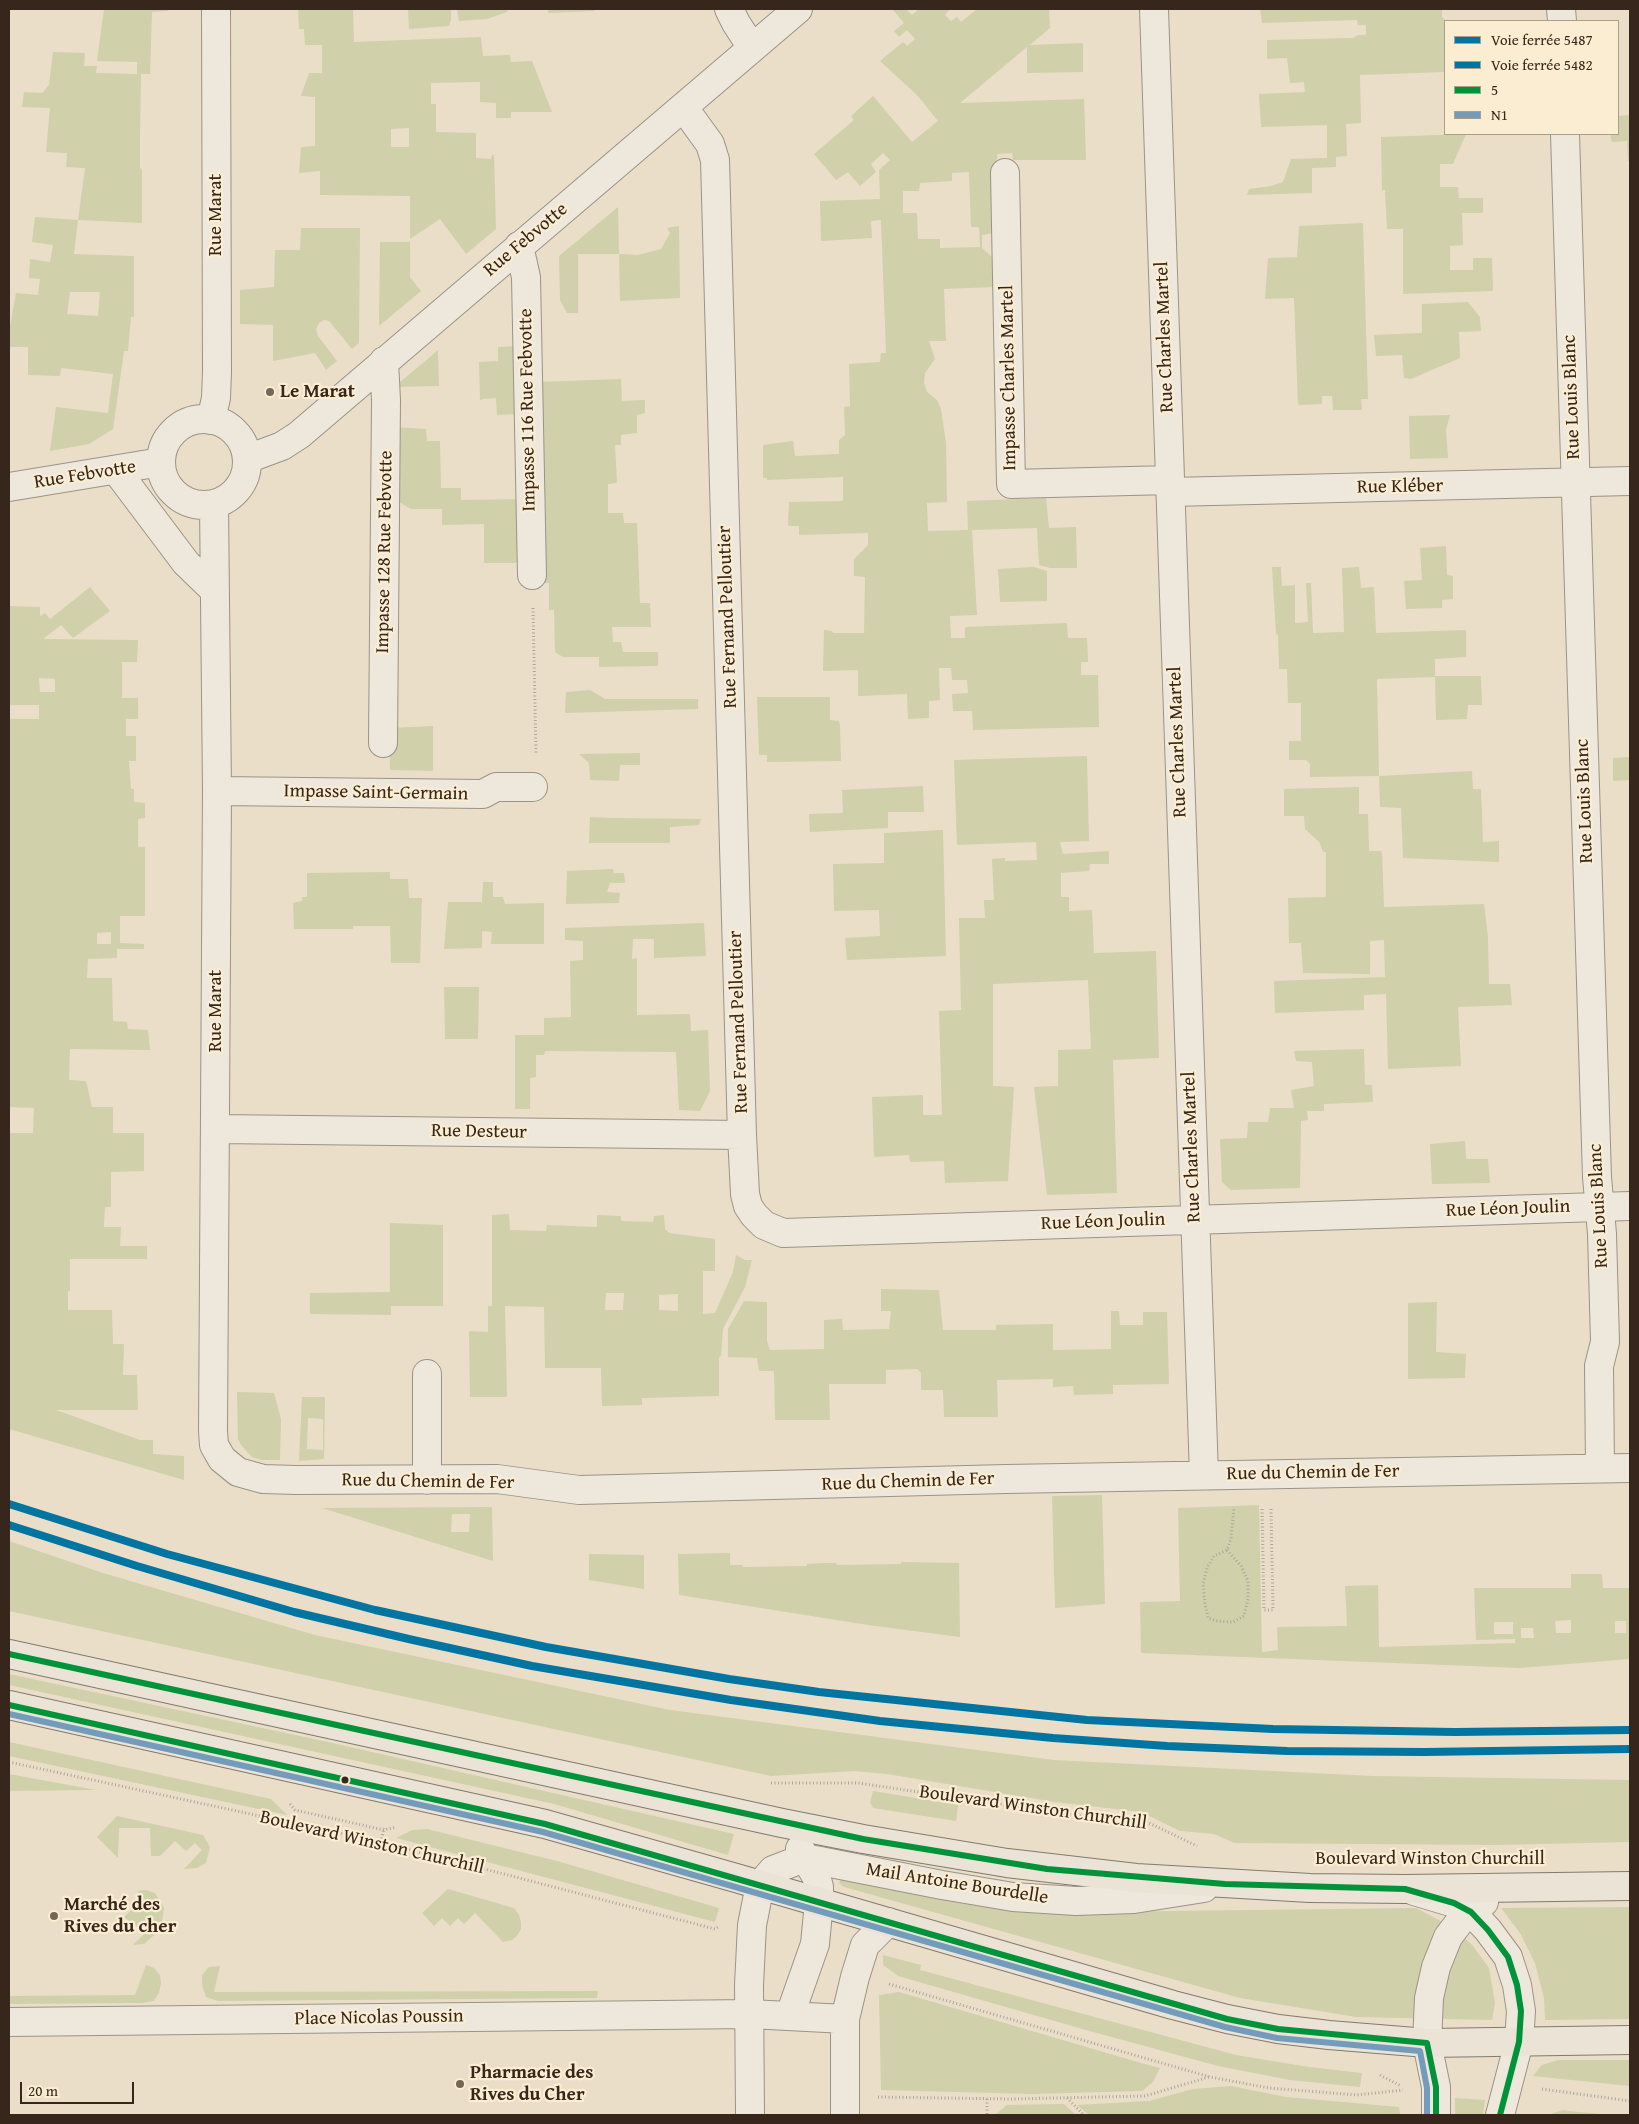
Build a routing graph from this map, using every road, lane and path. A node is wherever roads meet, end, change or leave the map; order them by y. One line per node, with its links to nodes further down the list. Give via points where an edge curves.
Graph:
1 (216, 9): 11 (street, Rue Marat, via 216,398)
2 (729, 9): 5 (street)
3 (798, 9): 5 (street, Rue Febvotte)
4 (1154, 9): 17 (street, Rue Charles Martel)
5 (752, 48): 6 (street, Rue Febvotte)
6 (684, 108): 9 (street, Rue Febvotte); 26 (street, Rue Fernand Pelloutier, via 710,144 715,160)
7 (1565, 135): 16 (street, Rue Louis Blanc)
8 (1005, 173): 17 (street, Impasse Charles Martel, via 1011,484)
9 (519, 246): 10 (street, Rue Febvotte); 20 (street, Impasse 116 Rue Febvotte, via 526,277)
10 (384, 361): 12 (street, Rue Febvotte, via 300,435 282,446); 22 (street, Impasse 128 Rue Febvotte)
11 (211, 420): 12 (street, via 225,424 236,434 244,445); 13 (street, via 187,422 176,429 168,439)
12 (247, 458): 19 (street, via 242,482 235,493)
13 (161, 462): 14 (street, Rue Febvotte); 19 (street, via 168,486 177,496 201,505)
14 (116, 470): 18 (street, Rue Febvotte); 21 (street, via 186,563)
15 (1630, 481): 16 (street, Rue Kléber)
16 (1575, 482): 17 (street, Rue Kléber); 27 (street, Rue Louis Blanc, via 1596,1167)
17 (1170, 486): 29 (street, Rue Charles Martel)
18 (9, 488)
19 (214, 504): 21 (street, Rue Marat)
20 (532, 574): 23 (path, via 536,772)
21 (215, 591): 24 (street, Rue Marat)
22 (383, 743)
23 (533, 786): 24 (street, Impasse Saint-Germain, via 496,787 483,794)
24 (217, 791): 25 (street, Rue Marat)
25 (216, 1129): 26 (street, Rue Desteur); 31 (street, Rue Marat)
26 (742, 1135): 29 (street, Rue Léon Joulin, via 748,1206 764,1225 784,1232)
27 (1600, 1206): 28 (street, Rue Léon Joulin); 29 (street, Rue Léon Joulin); 32 (street, Rue Louis Blanc, via 1605,1342 1599,1366)
28 (1630, 1206)
29 (1194, 1219): 34 (street, Rue Charles Martel)
30 (427, 1374): 35 (street)
31 (213, 1431): 35 (street, Rue du Chemin de Fer, via 214,1445 222,1460 238,1472 263,1479)
32 (1600, 1468): 33 (street, Rue du Chemin de Fer); 34 (street, Rue du Chemin de Fer)
33 (1630, 1468)
34 (1204, 1475): 35 (street, Rue du Chemin de Fer, via 578,1490 497,1480)
35 (426, 1480)
36 (1234, 1501): 39 (path)
37 (1262, 1508): 38 (path, via 1264,1610 1274,1610)
38 (1271, 1511)
39 (1227, 1550): 39 (path, via 1214,1556 1206,1568 1203,1584 1208,1618 1233,1622 1244,1616 1248,1581 1241,1566)
40 (9, 1654): 44 (main road, Boulevard Winston Churchill)
41 (9, 1705): 48 (main road, via 468,1806)
42 (9, 1762): 55 (path, Boulevard Winston Churchill, via 380,1842 715,1929)
43 (778, 1784): 45 (path, Boulevard Winston Churchill, via 858,1783 1087,1817 1145,1821)
44 (782, 1823): 46 (street); 47 (main road, Boulevard Winston Churchill, via 1006,1863 1136,1878)
45 (1204, 1849)
46 (808, 1860): 47 (street, Mail Antoine Bourdelle, via 1013,1896 1076,1901 1134,1899); 48 (street, Mail Antoine Bourdelle, via 787,1863 773,1870); 52 (street, via 820,1887)
47 (1225, 1884): 51 (main road, Boulevard Winston Churchill)
48 (760, 1885): 52 (main road); 57 (street, via 752,1925)
49 (1630, 1886): 50 (main road, Boulevard Winston Churchill)
50 (1512, 1887): 51 (main road, Boulevard Winston Churchill); 53 (street)
51 (1405, 1889): 53 (street, via 1454,1903)
52 (819, 1902): 54 (main road); 58 (street, via 815,1944)
53 (1471, 1912): 62 (street, via 1508,1957 1521,2011); 63 (street, via 1448,1936 1436,1967 1428,2006)
54 (888, 1922): 59 (street, via 865,1945); 63 (main road, via 1227,2019 1278,2029)
55 (722, 1924)
56 (885, 1983): 64 (path)
57 (750, 2014): 58 (street, Place Nicolas Poussin); 60 (street, Place Nicolas Poussin); 71 (street)
58 (790, 2015): 59 (street, Place Nicolas Poussin)
59 (845, 2019): 70 (street)
60 (9, 2022)
61 (1630, 2040): 62 (main road)
62 (1519, 2042): 63 (main road); 75 (street)
63 (1427, 2043): 74 (street, via 1436,2087)
64 (1210, 2077): 65 (path, via 1270,2088 1357,2095); 68 (path, via 1145,2096)
65 (1407, 2089)
66 (1539, 2089): 69 (path)
67 (987, 2098): 68 (path); 70 (path); 72 (path)
68 (1067, 2098): 73 (path)
69 (1630, 2101)
70 (845, 2106)
71 (750, 2115)
72 (988, 2115)
73 (1084, 2115)
74 (1436, 2115)
75 (1500, 2115)

